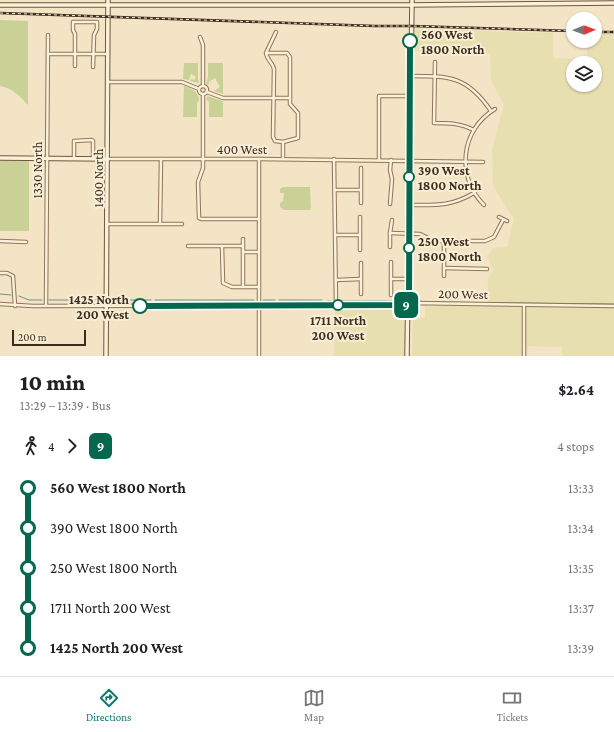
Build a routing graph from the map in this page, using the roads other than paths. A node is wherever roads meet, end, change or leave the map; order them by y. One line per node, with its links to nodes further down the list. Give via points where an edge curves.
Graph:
1 (108, 0): 6 (street, 1400 North)
2 (412, 0): 5 (street)
3 (614, 3): 5 (street)
4 (0, 5): 6 (street)
5 (412, 5): 6 (street); 18 (street)
6 (108, 6): 14 (street, 1400 North)
7 (276, 32): 10 (street)
8 (48, 35): 11 (street, 1330 North)
9 (200, 37): 21 (street, via 203,45)
10 (266, 53): 26 (street, via 274,69); 27 (street, via 289,54)
11 (48, 54): 12 (street); 33 (street, 1330 North)
12 (75, 54): 13 (street); 13 (street, via 73,22 97,22); 16 (street)
13 (93, 54): 14 (street); 17 (street)
14 (108, 54): 20 (street, 1400 North)
15 (435, 62): 19 (street)
16 (75, 66)
17 (94, 67)
18 (410, 76): 19 (street); 25 (street)
19 (434, 76): 29 (street, via 455,79 466,85 476,92); 30 (street, via 434,123 453,123)
20 (108, 82): 22 (street, via 182,82); 36 (street, 1400 North)
21 (204, 86): 22 (street); 23 (street)
22 (200, 89): 24 (street)
23 (207, 92): 24 (street); 26 (street, via 223,98)
24 (203, 94): 38 (street)
25 (410, 96): 42 (street, via 379,96); 44 (street)
26 (274, 98): 27 (street); 31 (street, via 273,137 275,141)
27 (290, 98): 31 (street, via 298,113 299,136 296,140)
28 (495, 109): 29 (street)
29 (491, 111): 30 (street)
30 (474, 130): 45 (street, via 466,152)
31 (283, 142): 40 (street)
32 (0, 158): 33 (street, 400 West)
33 (47, 158): 34 (street, 400 West); 94 (street, 1330 North)
34 (74, 158): 35 (street, 400 West); 35 (street, via 75,140 92,140)
35 (93, 159): 36 (street, 400 West)
36 (108, 159): 37 (street, 400 West); 61 (street, 1400 North)
37 (161, 159): 38 (street, 400 West); 62 (street)
38 (203, 159): 39 (street, 400 West); 57 (street, via 198,182 199,218)
39 (259, 159): 40 (street, 400 West); 57 (street)
40 (283, 159): 41 (street, 400 West)
41 (334, 159): 42 (street, 400 West); 48 (street)
42 (379, 160): 43 (street, 400 West)
43 (391, 160): 44 (street, 400 West); 52 (street)
44 (409, 160): 45 (street, 400 West); 53 (street)
45 (466, 161): 46 (street, 400 West); 50 (street, via 466,173)
46 (483, 162)
47 (361, 168): 49 (street)
48 (334, 190): 49 (street); 66 (street)
49 (360, 190): 51 (street)
50 (474, 193): 53 (street, via 450,204); 54 (street)
51 (361, 203)
52 (390, 204)
53 (409, 205): 65 (street)
54 (484, 206)
55 (360, 217): 67 (street)
56 (499, 217): 59 (street)
57 (259, 219): 78 (street)
58 (392, 220): 64 (street)
59 (503, 220): 60 (street); 70 (street, via 498,232 490,240)
60 (507, 221)
61 (107, 224): 62 (street); 100 (street, 1400 North)
62 (160, 224): 63 (street)
63 (182, 224)
64 (390, 233): 65 (street); 75 (street)
65 (409, 234): 70 (street, via 420,234 434,241); 87 (street)
66 (336, 235): 67 (street); 88 (street)
67 (360, 235): 76 (street)
68 (243, 239): 74 (street)
69 (0, 241): 71 (street)
70 (444, 241): 81 (street)
71 (26, 242)
72 (188, 246): 73 (street)
73 (222, 246): 74 (street); 89 (street, via 222,282 230,287)
74 (243, 246): 77 (street)
75 (390, 247)
76 (360, 250)
77 (243, 252): 78 (street); 89 (street)
78 (259, 252): 90 (street)
79 (391, 262): 86 (street)
80 (361, 263): 85 (street)
81 (444, 268): 82 (street); 84 (street)
82 (487, 269)
83 (0, 273): 99 (street, via 13,276)
84 (444, 276)
85 (361, 279): 88 (street); 91 (street)
86 (391, 279): 87 (street); 92 (street)
87 (409, 279): 97 (street)
88 (336, 280): 96 (street)
89 (243, 287): 90 (street)
90 (259, 287): 95 (street)
91 (361, 294)
92 (391, 295)
93 (0, 304): 99 (street, 200 West)
94 (46, 305): 99 (street, 200 West); 100 (street, 200 West)
95 (259, 305): 96 (street, 200 West); 100 (street, 200 West); 103 (street)
96 (336, 305): 97 (street, 200 West)
97 (409, 305): 98 (street, 200 West); 104 (street)
98 (524, 305): 101 (street, 200 West); 105 (street)
99 (15, 306)
100 (107, 306): 102 (street, 1400 North)
101 (614, 306)
102 (106, 356)
103 (259, 356)
104 (407, 356)
105 (524, 356)

